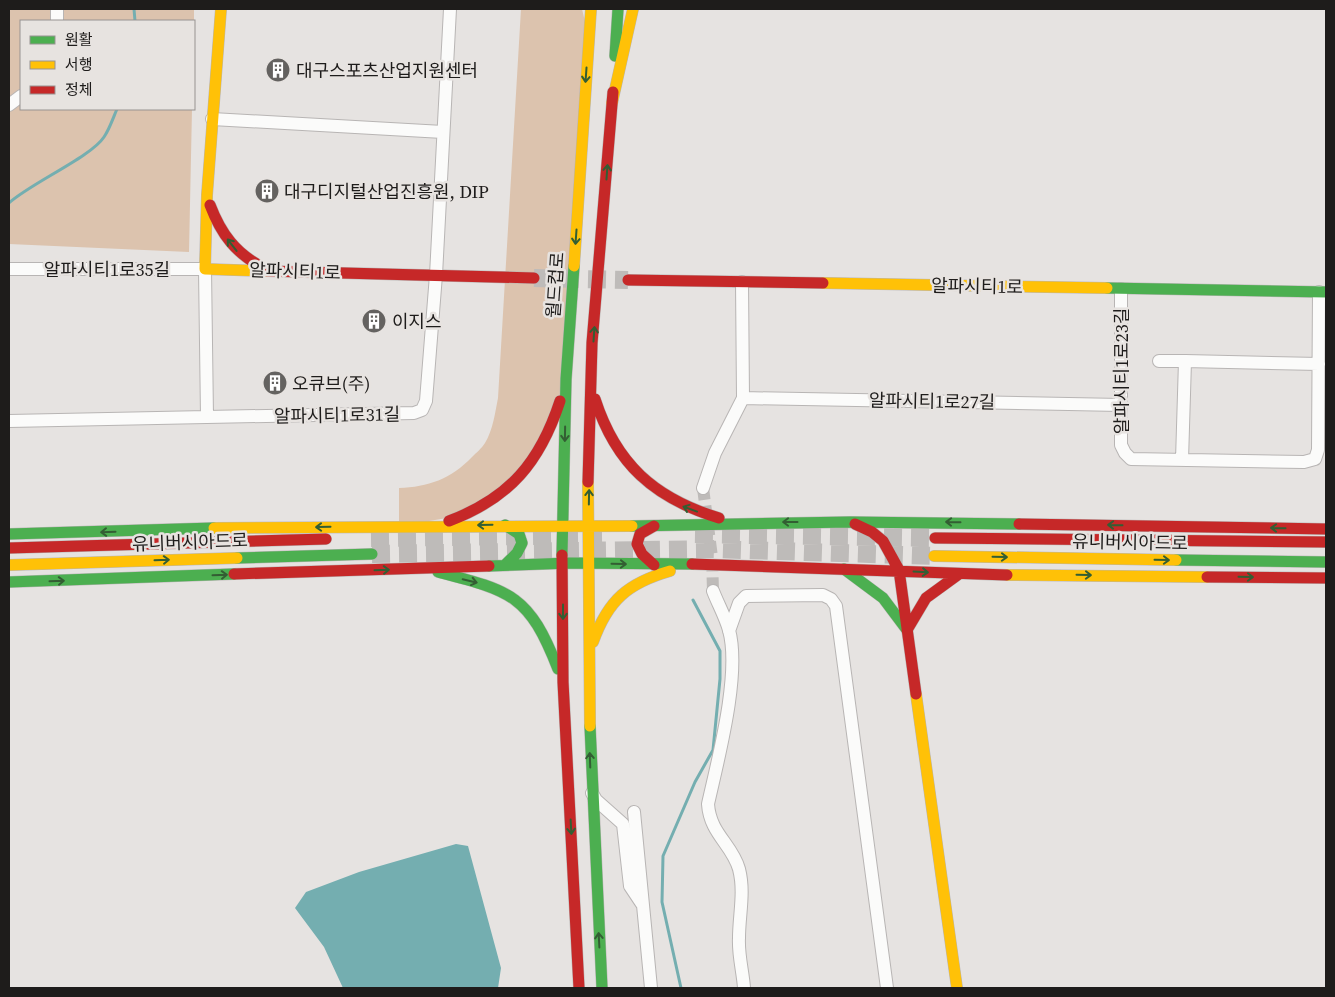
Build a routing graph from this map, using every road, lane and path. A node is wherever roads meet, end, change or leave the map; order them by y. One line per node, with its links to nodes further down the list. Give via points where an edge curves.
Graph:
1 (221, 9): 11 (main road)
2 (450, 9): 12 (street)
3 (582, 9): 7 (main road)
4 (591, 9): 7 (main road, 월드컵로)
5 (618, 9): 9 (main road)
6 (633, 9): 9 (main road)
7 (588, 41): 27 (main road, 월드컵로, one-way to 27)
8 (20, 97): 10 (street)
9 (612, 103): 26 (main road, one-way to 9)
10 (9, 105)
11 (212, 119): 12 (street); 13 (main road)
12 (443, 132): 17 (street)
13 (207, 195): 15 (main road); 16 (main road, one-way to 13, via 247,261 236,250 216,222)
14 (9, 269): 15 (street, 알파시티1로35길)
15 (205, 269): 16 (main road, 알파시티1로); 30 (street)
16 (272, 271): 17 (main road, 알파시티1로)
17 (436, 275): 18 (main road, 알파시티1로); 30 (street, 알파시티1로31길, via 426,401 422,410 414,413)
18 (534, 278)
19 (628, 280): 20 (main road, 알파시티1로)
20 (742, 282): 21 (main road, 알파시티1로); 28 (street)
21 (1121, 289): 22 (main road, 알파시티1로); 29 (street, 알파시티1로23길)
22 (1323, 292): 25 (street, 알파시티1로23길)
23 (1159, 361): 24 (street)
24 (1185, 361): 25 (street); 32 (street)
25 (1318, 364): 32 (street, 알파시티1로23길, via 1318,450 1315,459 1304,462)
26 (590, 378): 34 (main road, one-way to 26, via 680,506 636,472 609,436); 39 (main road, one-way to 26)
27 (566, 379): 37 (main road, 월드컵로, one-way to 37); 38 (main road, via 549,434 516,482 501,496 471,514)
28 (743, 398): 29 (street, 알파시티1로27길); 33 (street)
29 (1121, 405): 32 (street, 알파시티1로23길, via 1121,445 1125,454 1131,459)
30 (207, 417): 31 (street, 알파시티1로31길)
31 (9, 420)
32 (1182, 460)
33 (703, 488)
34 (737, 522): 35 (main road, one-way to 34); 40 (main road)
35 (850, 522): 41 (main road, one-way to 35); 58 (main road, via 873,530 890,550)
36 (505, 525): 37 (main road); 38 (main road, one-way to 38); 52 (main road, via 517,530 523,542 522,548)
37 (563, 525): 39 (main road); 50 (main road, 월드컵로)
38 (418, 526): 42 (main road, one-way to 42)
39 (588, 526): 40 (main road); 51 (main road)
40 (655, 526): 55 (main road, via 642,530 637,537 637,547)
41 (1326, 529)
42 (9, 534)
43 (371, 538): 46 (main road, 유니버시아드로)
44 (934, 538): 45 (main road, 유니버시아드로)
45 (1326, 542)
46 (9, 548)
47 (372, 554): 54 (main road, 유니버시아드로, one-way to 47)
48 (934, 556): 49 (main road, 유니버시아드로, one-way to 49)
49 (1326, 562)
50 (562, 563): 51 (main road); 52 (main road); 66 (main road, 월드컵로, one-way to 66)
51 (588, 563): 55 (main road, one-way to 55); 65 (main road)
52 (506, 564): 56 (main road)
53 (699, 564): 55 (main road); 57 (main road); 65 (main road, via 655,574 627,588 597,626)
54 (9, 565)
55 (654, 565)
56 (423, 568): 61 (main road, one-way to 56); 66 (main road, one-way to 66, via 485,584 516,598 548,639)
57 (844, 568): 58 (main road); 63 (main road, via 883,598)
58 (899, 570): 59 (main road, one-way to 59); 63 (main road)
59 (960, 574): 60 (main road, one-way to 60); 63 (main road, via 926,598)
60 (1326, 578)
61 (9, 582)
62 (713, 591): 64 (street)
63 (907, 630): 77 (main road)
64 (729, 631): 75 (street, via 730,675 725,724 708,804 714,829 738,867 741,880 739,947); 76 (street, via 739,603 746,596 823,595 836,606)
65 (589, 654): 67 (main road, one-way to 65)
66 (563, 682): 72 (main road, one-way to 72)
67 (592, 793): 68 (street); 70 (main road)
68 (604, 807): 70 (street); 71 (street, via 622,824 630,886)
69 (634, 812): 71 (street)
70 (594, 820): 73 (main road, one-way to 70)
71 (643, 905): 74 (street)
72 (579, 988)
73 (602, 988)
74 (651, 988)
75 (744, 988)
76 (887, 988)
77 (957, 988)

